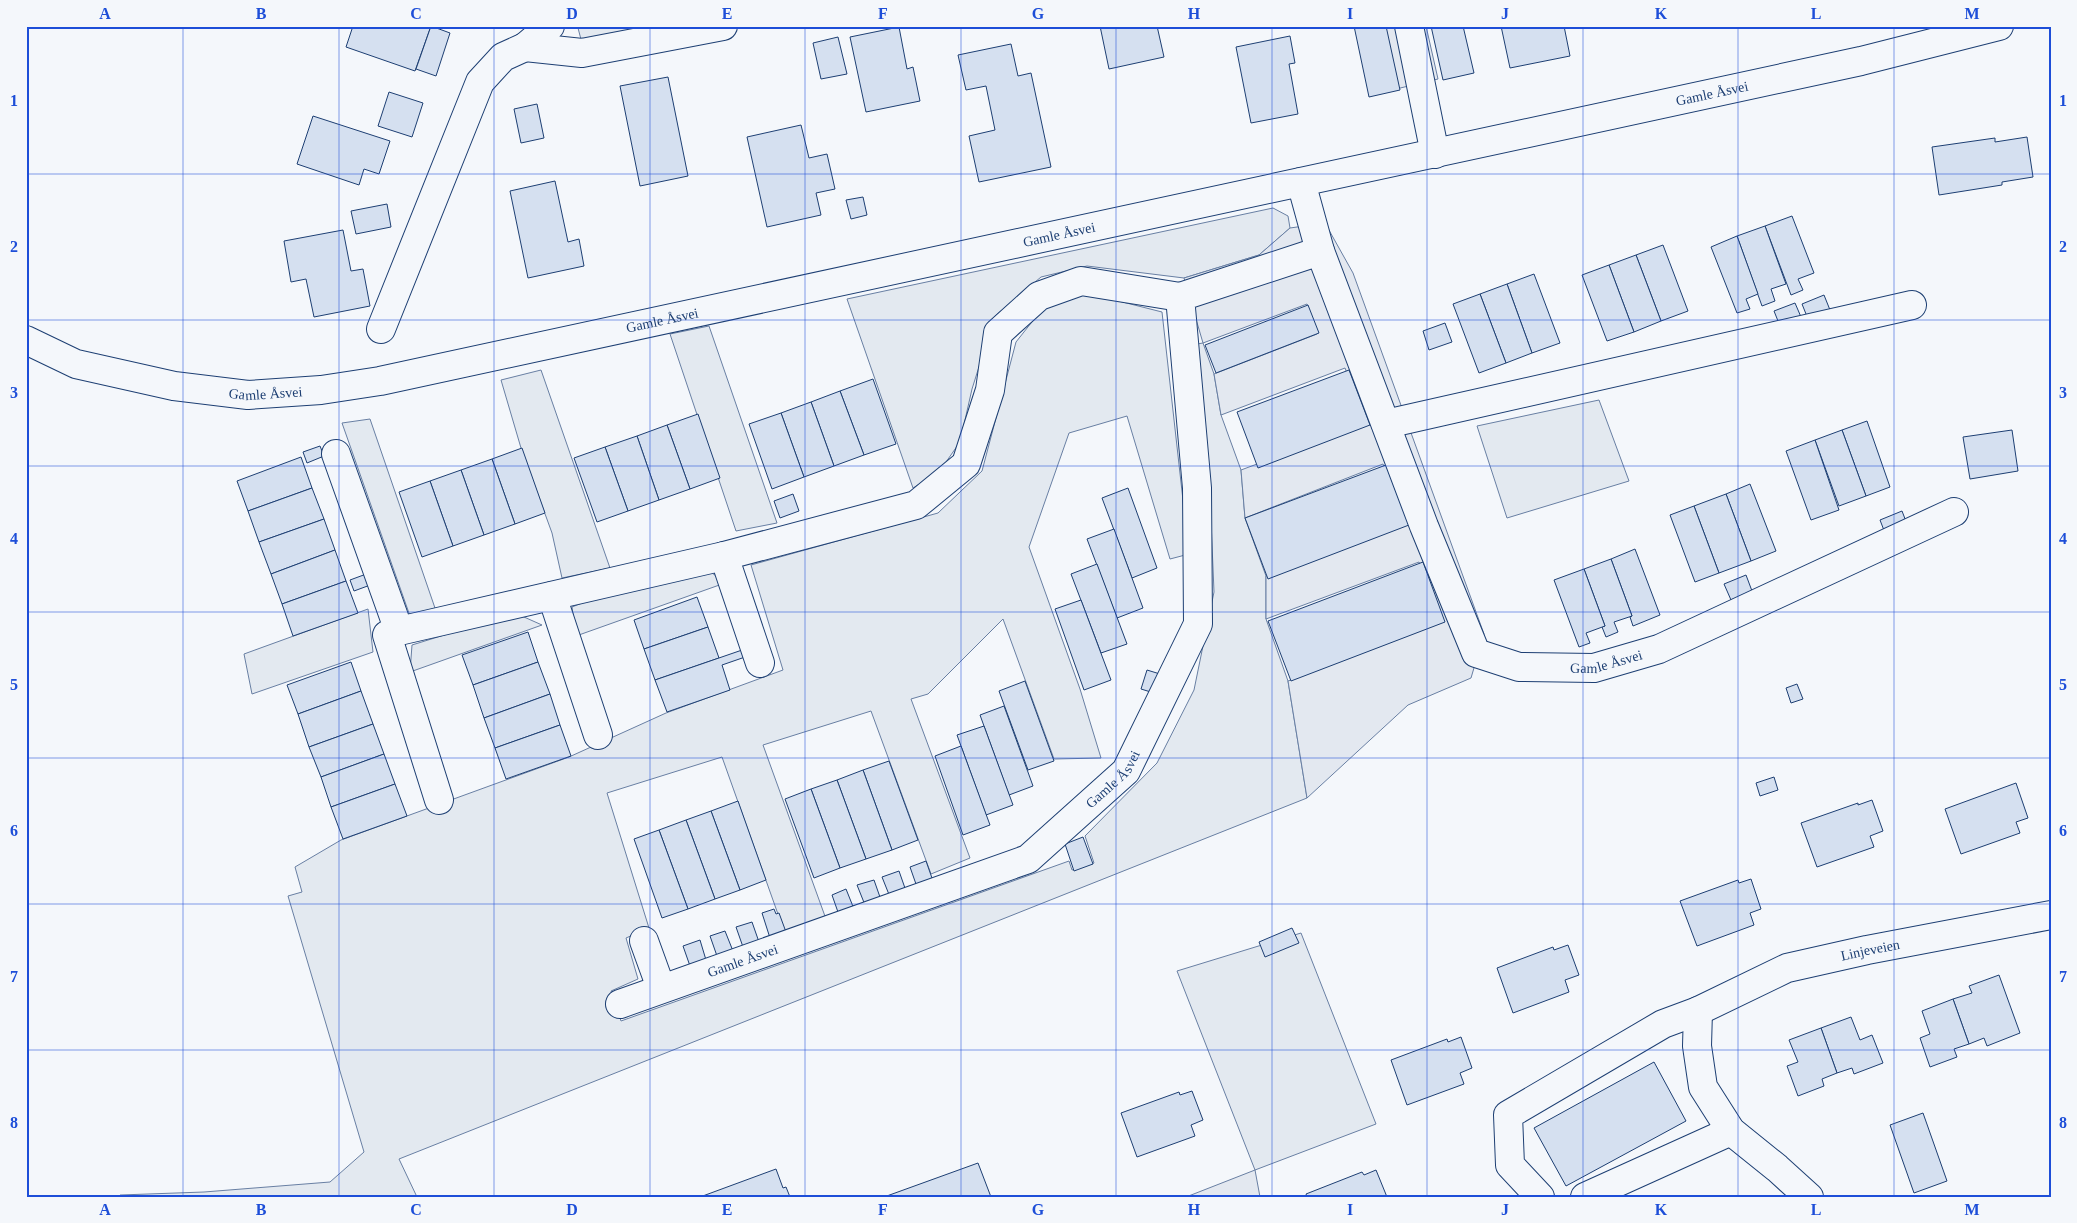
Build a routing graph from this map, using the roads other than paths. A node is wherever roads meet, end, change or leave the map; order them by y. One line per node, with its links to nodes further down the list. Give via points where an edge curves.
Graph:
1 (550, 26): 5 (street)
2 (723, 26): 5 (street, via 582,53)
3 (1409, 26): 6 (street)
4 (1991, 27): 6 (street, Gamle Åsvei, via 1861,61)
5 (525, 47): 11 (street, via 503,57 480,82)
6 (1435, 154): 7 (street, Gamle Åsvei)
7 (1301, 182): 8 (street, Gamle Åsvei); 12 (street, Gamle Åsvei, via 474,362 321,390 248,395 174,386 76,364)
8 (1320, 251): 9 (street); 13 (street, Gamle Åsvei)
9 (1180, 297): 16 (street, via 1081,281 1039,296 998,333 990,390 966,464 916,505); 24 (street, Gamle Åsvei, via 1197,488 1198,624 1126,771 1028,859)
10 (1912, 305): 13 (street)
11 (381, 329)
12 (26, 340)
13 (1386, 424): 15 (street, Gamle Åsvei, via 1476,653 1519,667 1594,668 1659,649)
14 (336, 454): 18 (street)
15 (1954, 512)
16 (724, 556): 17 (street); 19 (street)
17 (552, 596): 18 (street); 20 (street)
18 (399, 631): 21 (street, via 387,635)
19 (760, 664)
20 (598, 735)
21 (439, 800)
22 (2051, 914): 26 (street, Linjeveien, via 1787,968)
23 (644, 941): 24 (street)
24 (661, 988): 25 (street, Gamle Åsvei)
25 (620, 1004)
26 (1698, 1011): 27 (street, via 1697,1046 1703,1087); 28 (street, Linjeveien, via 1663,1024 1508,1115 1510,1165)
27 (1731, 1132): 29 (street); 30 (street)
28 (1540, 1197)
29 (1586, 1197)
30 (1809, 1197)

